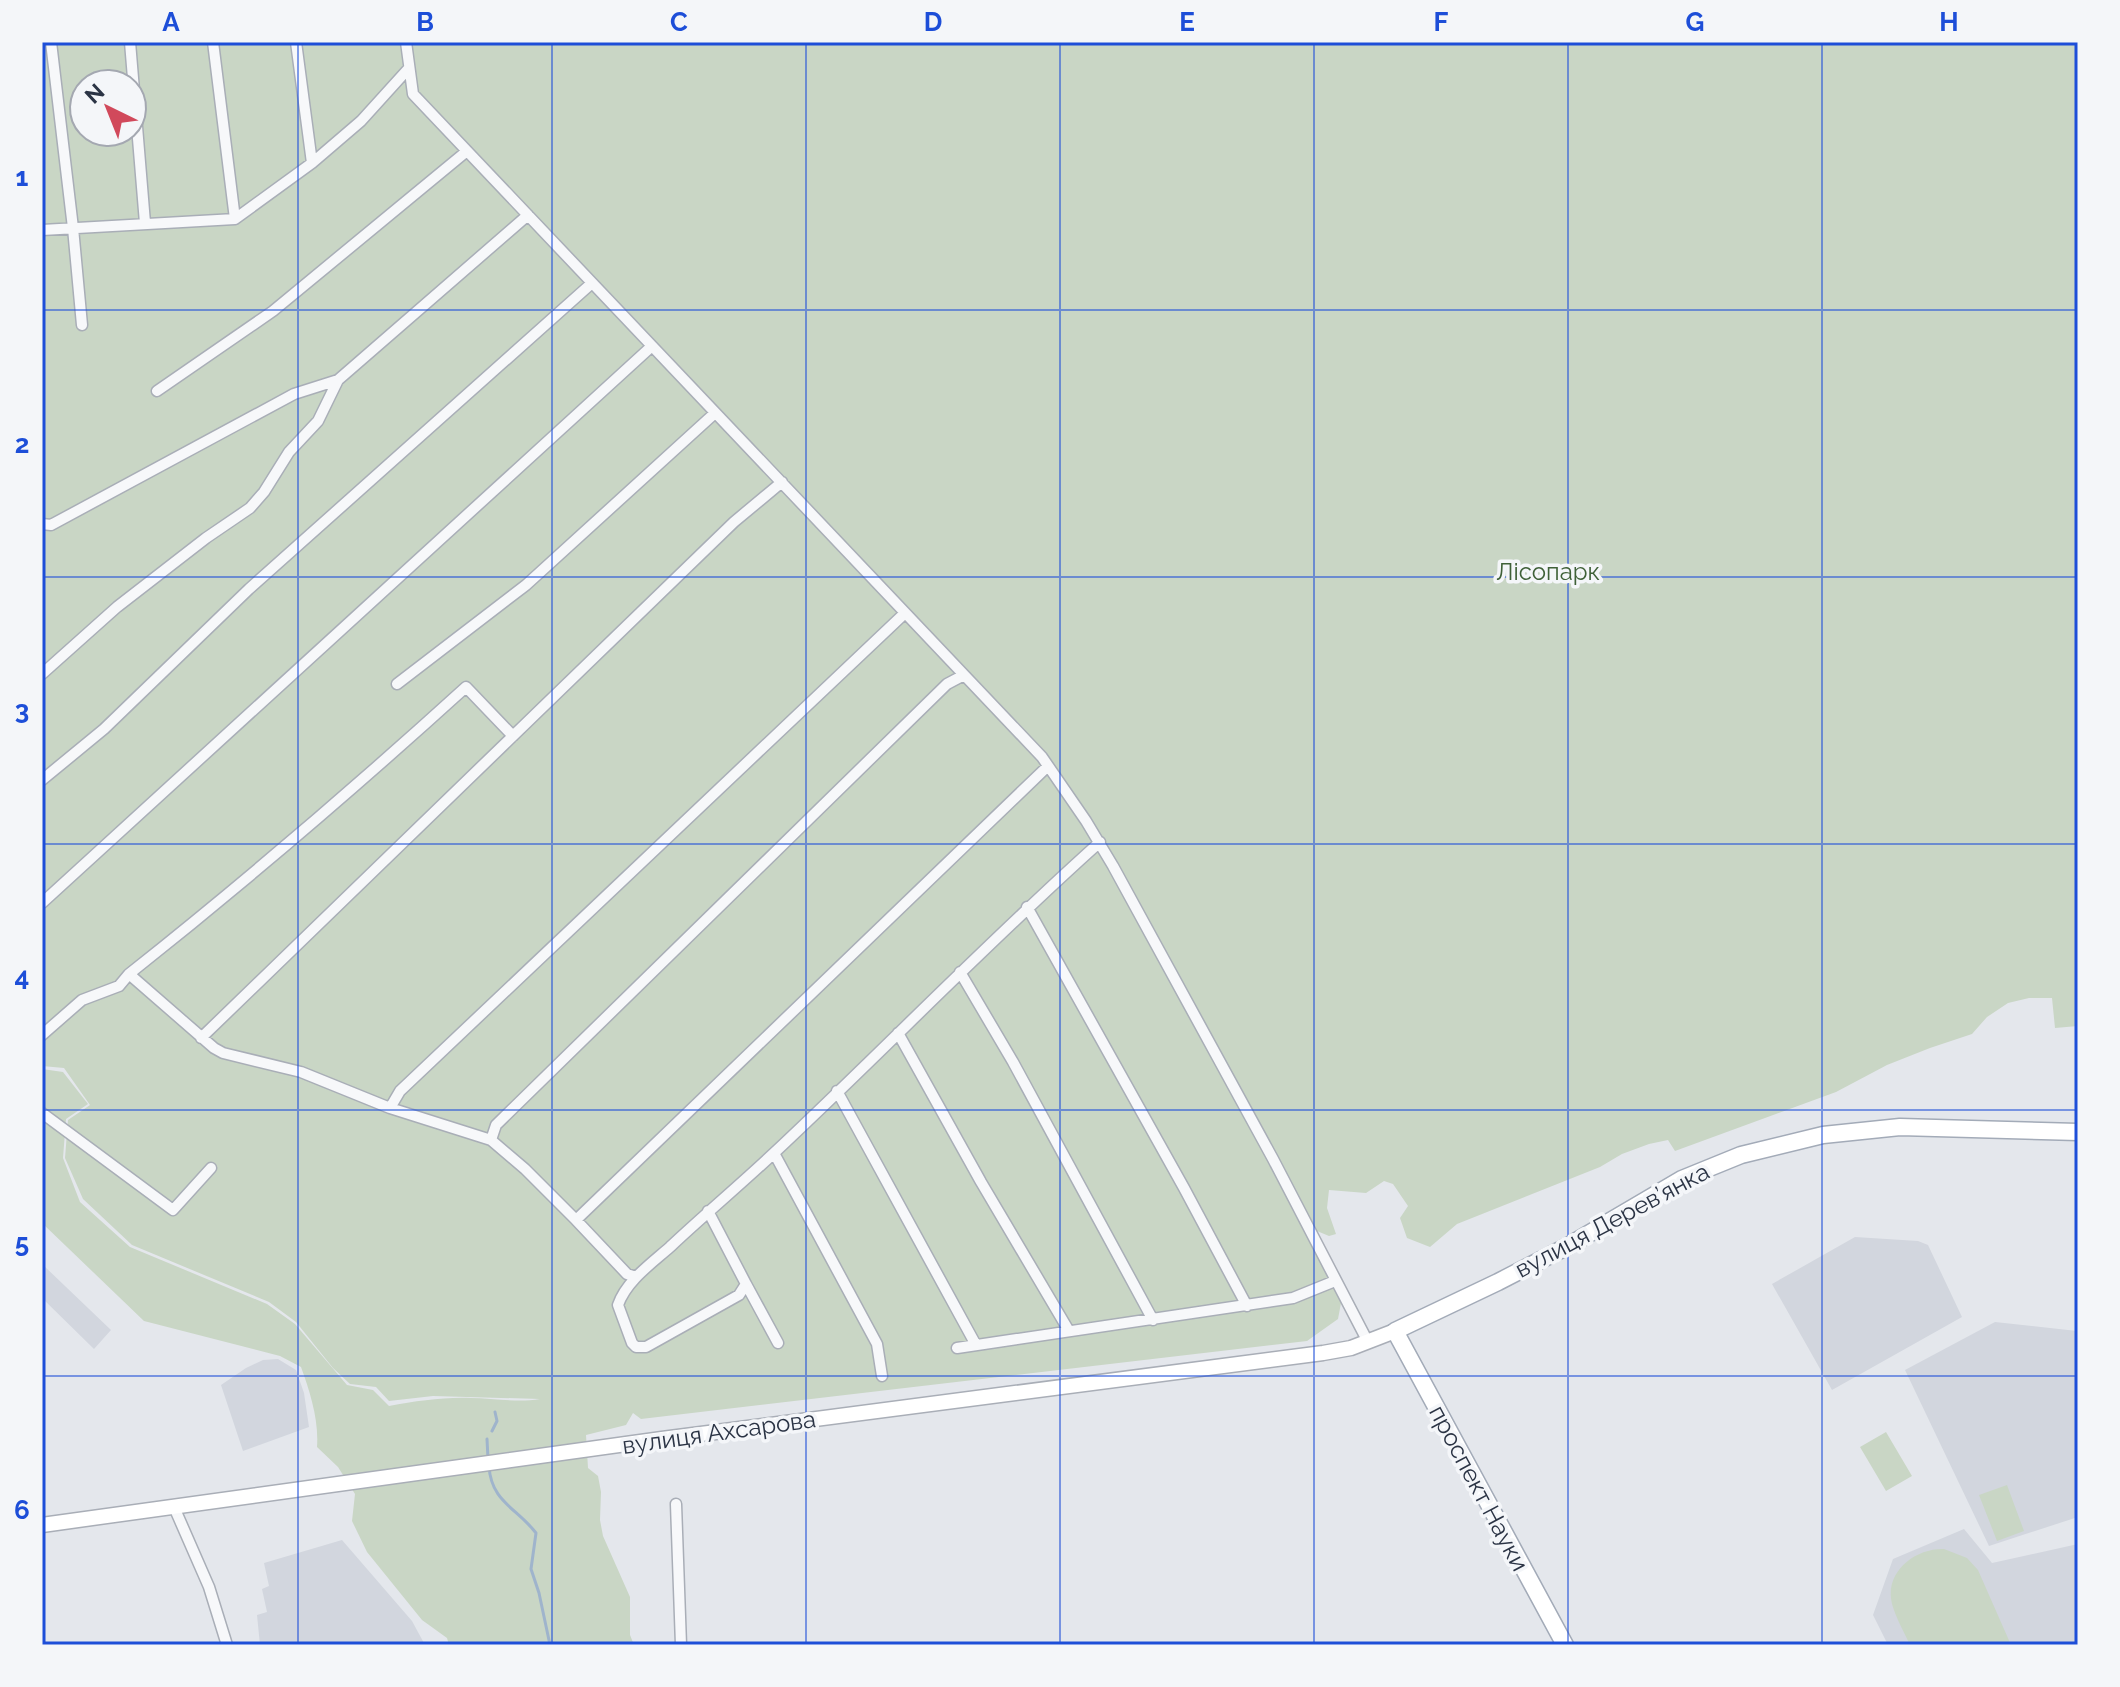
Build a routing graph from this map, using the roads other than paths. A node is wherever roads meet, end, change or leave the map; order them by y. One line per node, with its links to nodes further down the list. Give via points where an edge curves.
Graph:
1 (51, 42): 12 (street)
2 (130, 42): 11 (street)
3 (213, 42): 10 (street)
4 (296, 42): 8 (street)
5 (406, 42): 6 (street)
6 (409, 68): 7 (street, via 413,94); 8 (street, via 361,121)
7 (467, 151): 9 (street); 18 (street, via 273,311)
8 (312, 163): 10 (street)
9 (528, 215): 14 (street); 17 (street)
10 (235, 219): 11 (street)
11 (145, 223): 12 (street)
12 (73, 228): 13 (street); 15 (street)
13 (42, 230)
14 (592, 283): 16 (street); 28 (street)
15 (82, 325)
16 (652, 346): 19 (street); 30 (street)
17 (338, 380): 21 (street, via 294,394 51,525); 23 (street, via 318,421 250,508 117,607)
18 (157, 391)
19 (715, 413): 20 (street); 25 (street, via 526,585)
20 (782, 482): 22 (street); 26 (street)
21 (42, 524)
22 (905, 613): 24 (street); 38 (street, via 400,1091)
23 (42, 674)
24 (964, 675): 27 (street); 41 (street, via 947,684 496,1125)
25 (397, 684)
26 (513, 736): 33 (street, via 466,687 375,770); 36 (street)
27 (1048, 766): 29 (street); 45 (street)
28 (42, 780)
29 (1100, 842): 31 (street); 47 (street)
30 (42, 903)
31 (1027, 907): 32 (street); 49 (street)
32 (960, 972): 34 (street); 50 (street)
33 (129, 974): 35 (street, via 119,986 82,1000); 36 (street)
34 (898, 1033): 37 (street); 51 (street)
35 (42, 1035)
36 (201, 1038): 38 (street, via 223,1053 301,1072)
37 (837, 1091): 42 (street); 55 (street)
38 (390, 1108): 41 (street)
39 (42, 1113): 43 (street, via 173,1210)
40 (2078, 1132): 52 (main road, вулиця Дерев’янка, via 1888,1128 1823,1135 1741,1155 1682,1179 1568,1246)
41 (491, 1140): 45 (street)
42 (774, 1153): 44 (street); 57 (street, via 877,1344)
43 (211, 1168)
44 (708, 1211): 46 (street); 48 (street)
45 (576, 1220): 46 (street, via 627,1274)
46 (636, 1277): 48 (street, via 618,1305 632,1343 641,1348 739,1295)
47 (1335, 1281): 49 (street, via 1293,1298); 53 (street)
48 (746, 1284): 54 (street)
49 (1247, 1306): 50 (street)
50 (1153, 1320): 51 (street)
51 (1069, 1331): 55 (street)
52 (1395, 1331): 53 (main road, вулиця Ахсарова); 63 (main road, проспект Науки)
53 (1368, 1342): 59 (main road, вулиця Ахсарова, via 1309,1355)
54 (778, 1343)
55 (976, 1345): 56 (street)
56 (957, 1348)
57 (882, 1376)
58 (676, 1504): 62 (street)
59 (174, 1507): 60 (main road, вулиця Ахсарова); 61 (street)
60 (42, 1525)
61 (227, 1645)
62 (681, 1645)
63 (1565, 1645)

